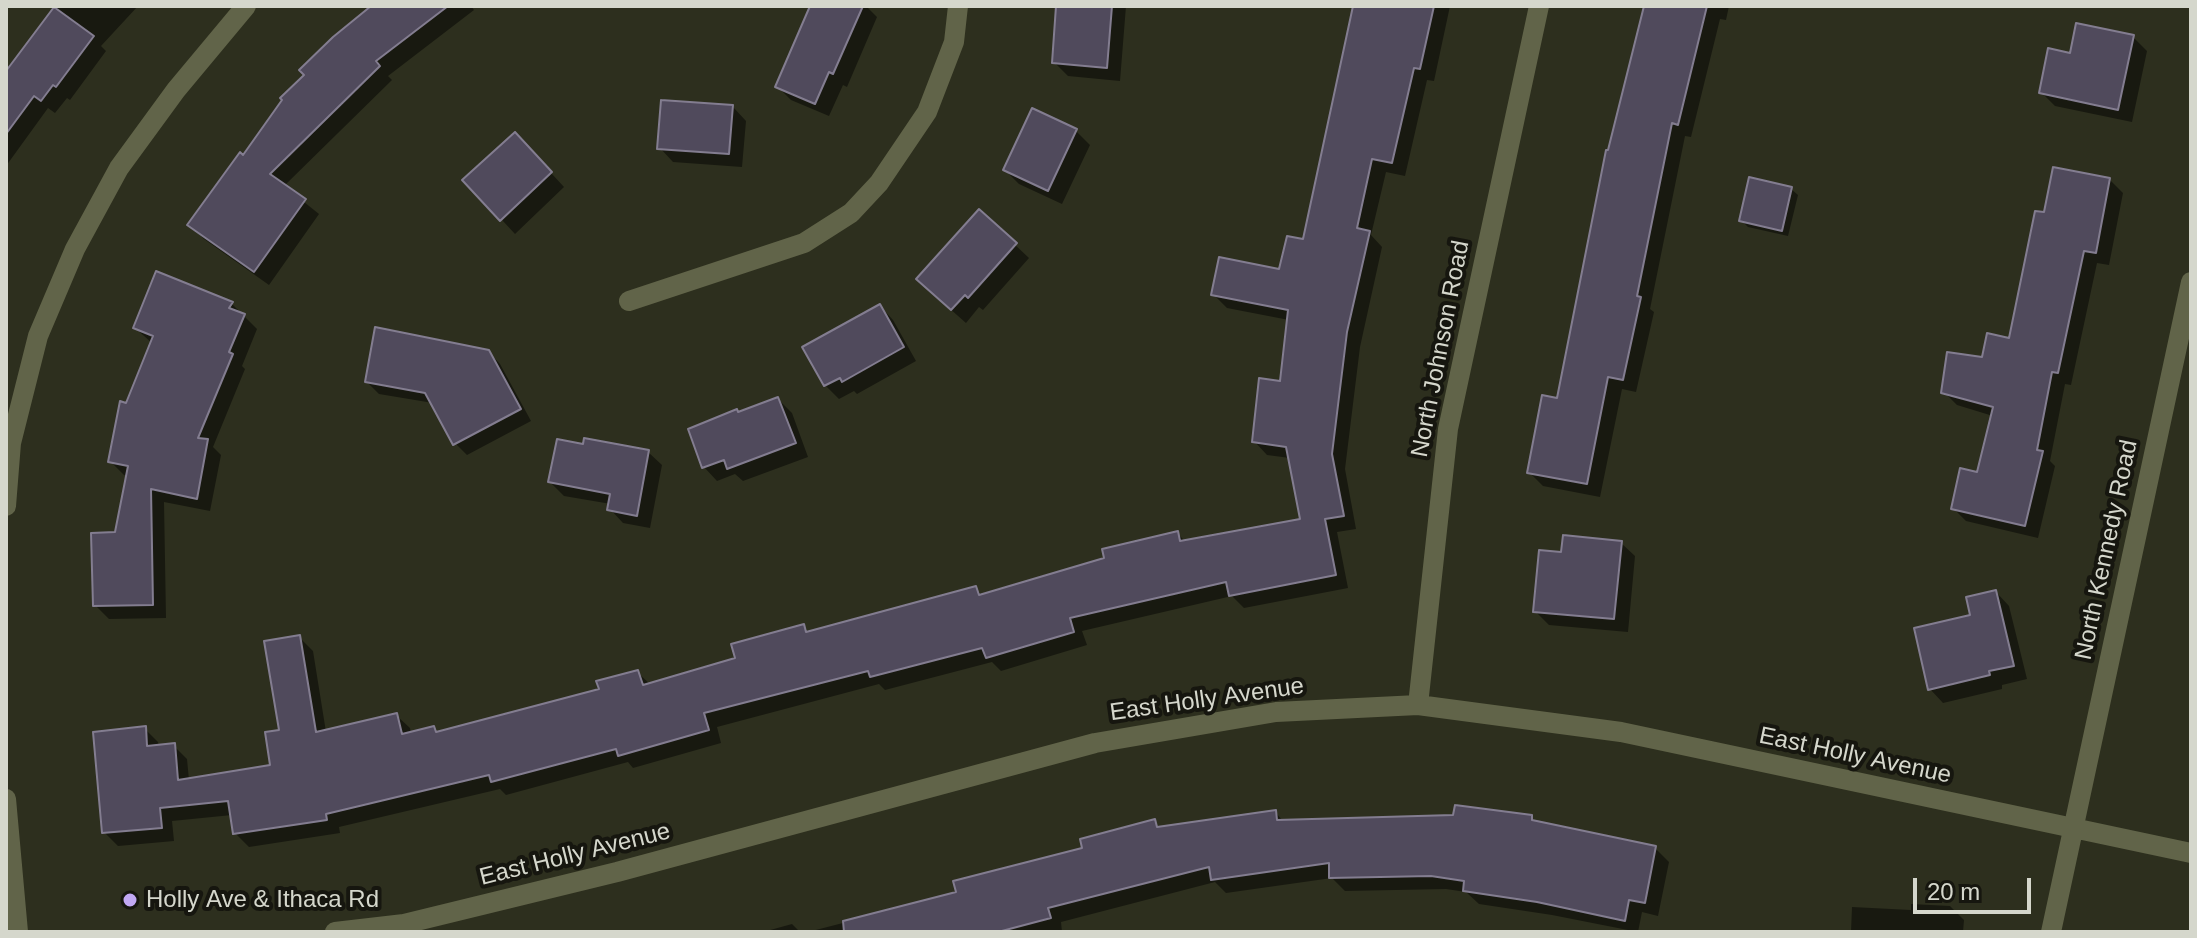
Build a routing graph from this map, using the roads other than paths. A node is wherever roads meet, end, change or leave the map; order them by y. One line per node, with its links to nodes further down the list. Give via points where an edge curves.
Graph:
1 (246, 6): 6 (street, via 119,168 75,249 38,336 11,443)
2 (958, 6): 5 (street, via 954,42 927,112 879,183 851,213 804,243)
3 (1539, 6): 7 (street, North Johnson Road, via 1448,429)
4 (2191, 282): 9 (street, North Kennedy Road)
5 (629, 301)
6 (6, 506)
7 (1418, 705): 9 (street, East Holly Avenue, via 1621,732); 12 (street, East Holly Avenue, via 1276,712 1095,743 602,876 404,924)
8 (6, 799): 11 (street)
9 (2073, 828): 10 (street, East Holly Avenue); 13 (street, North Kennedy Road)
10 (2191, 853)
11 (18, 932)
12 (335, 932)
13 (2051, 932)

